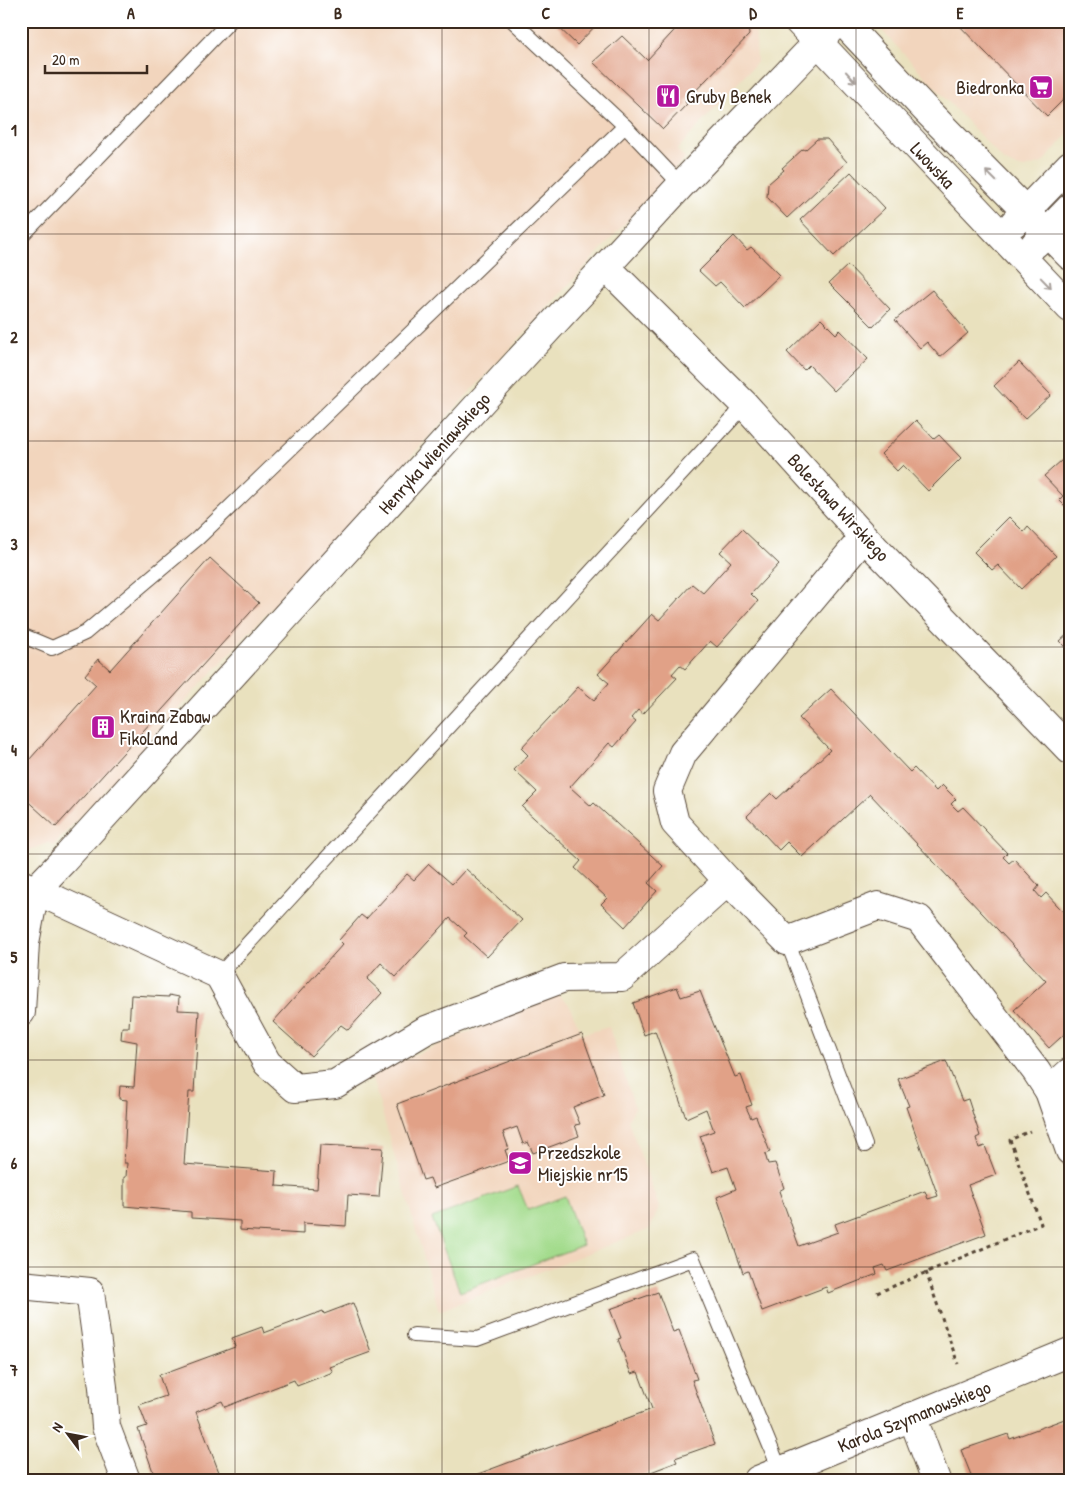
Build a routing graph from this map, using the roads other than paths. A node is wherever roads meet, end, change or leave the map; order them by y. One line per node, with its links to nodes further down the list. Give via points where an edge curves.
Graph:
1 (230, 21): 13 (lane)
2 (513, 21): 6 (lane)
3 (798, 21): 5 (street, Lwowska)
4 (840, 21): 5 (street, Henryka Wieniawskiego); 10 (street, Lwowska, one-way to 4)
5 (817, 42): 8 (street, Henryka Wieniawskiego); 12 (street, Lwowska, one-way to 12)
6 (624, 126): 8 (lane); 20 (lane, via 198,538 86,633 52,648)
7 (1070, 164): 10 (street)
8 (682, 185): 16 (street, Henryka Wieniawskiego)
9 (1070, 208): 11 (street)
10 (1026, 211): 11 (street, Lwowska); 12 (street)
11 (1046, 232): 14 (street, Lwowska); 15 (street)
12 (1001, 236): 15 (street, Lwowska)
13 (21, 237)
14 (1070, 256)
15 (1022, 258): 17 (street, Lwowska, one-way to 17)
16 (606, 267): 18 (street, Bolesława Wirskiego); 23 (street, Henryka Wieniawskiego)
17 (1070, 308)
18 (745, 405): 19 (street, Bolesława Wirskiego); 26 (lane)
19 (864, 537): 21 (street, Bolesława Wirskiego); 22 (street, via 683,753 667,791 675,823)
20 (21, 635)
21 (1070, 750)
22 (728, 881): 24 (street); 26 (street, via 622,977 564,978 426,1030 335,1084 295,1088 267,1063)
23 (28, 887): 25 (street); 26 (street)
24 (787, 941): 29 (street, via 878,906 919,919); 30 (lane)
25 (23, 943): 27 (street)
26 (219, 975)
27 (21, 1012)
28 (1070, 1072): 29 (street)
29 (1049, 1091): 31 (street)
30 (865, 1145)
31 (1070, 1151)
32 (21, 1285): 37 (street, via 90,1292 106,1427)
33 (414, 1334): 36 (lane, via 477,1339 692,1259)
34 (1070, 1352): 35 (street, Karola Szymanowskiego)
35 (912, 1416): 36 (street, Karola Szymanowskiego); 38 (street)
36 (769, 1475)
37 (126, 1480)
38 (936, 1480)

